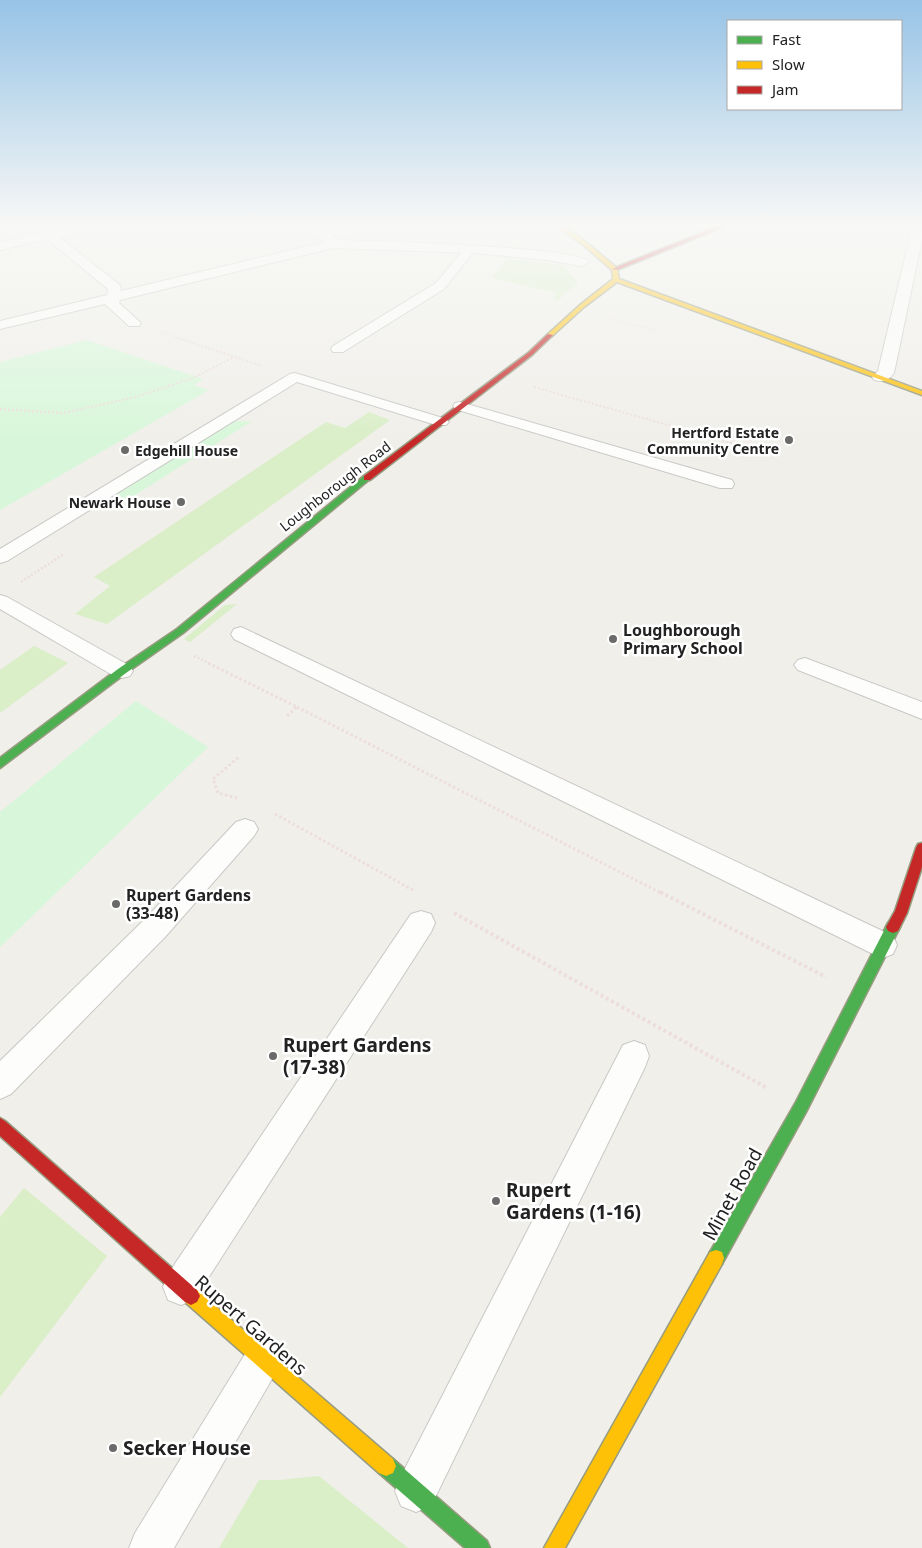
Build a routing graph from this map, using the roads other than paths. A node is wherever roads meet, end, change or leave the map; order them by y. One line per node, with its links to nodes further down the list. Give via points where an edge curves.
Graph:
1 (117, 296): 6 (street)
2 (423, 296): 9 (lane)
3 (592, 296): 12 (street, Loughborough Road, via 530,354)
4 (673, 296): 10 (street)
5 (903, 296): 10 (street, via 886,373)
6 (114, 297): 7 (street, via 112,304); 8 (street)
7 (134, 323)
8 (0, 325)
9 (338, 349)
10 (880, 377): 11 (street)
11 (922, 393)
12 (460, 406): 13 (street, Loughborough Road); 14 (lane)
13 (441, 422): 15 (lane, via 295,377); 19 (street, Loughborough Road, via 370,475 180,631)
14 (726, 484)
15 (0, 557)
16 (0, 601): 19 (lane)
17 (241, 634): 25 (lane)
18 (805, 665): 20 (lane)
19 (122, 671): 21 (street, Loughborough Road)
20 (922, 711)
21 (0, 764)
22 (245, 829): 27 (lane, via 155,928)
23 (922, 848): 25 (street, Minet Road, via 901,913)
24 (421, 923): 29 (lane)
25 (883, 945): 34 (street, Minet Road, via 801,1107)
26 (634, 1056): 31 (lane)
27 (0, 1083)
28 (0, 1126): 29 (street, Rupert Gardens)
29 (181, 1287): 30 (street, Rupert Gardens)
30 (263, 1359): 31 (street, Rupert Gardens); 32 (lane)
31 (416, 1491): 33 (street, Rupert Gardens)
32 (150, 1548)
33 (480, 1548)
34 (554, 1548)

